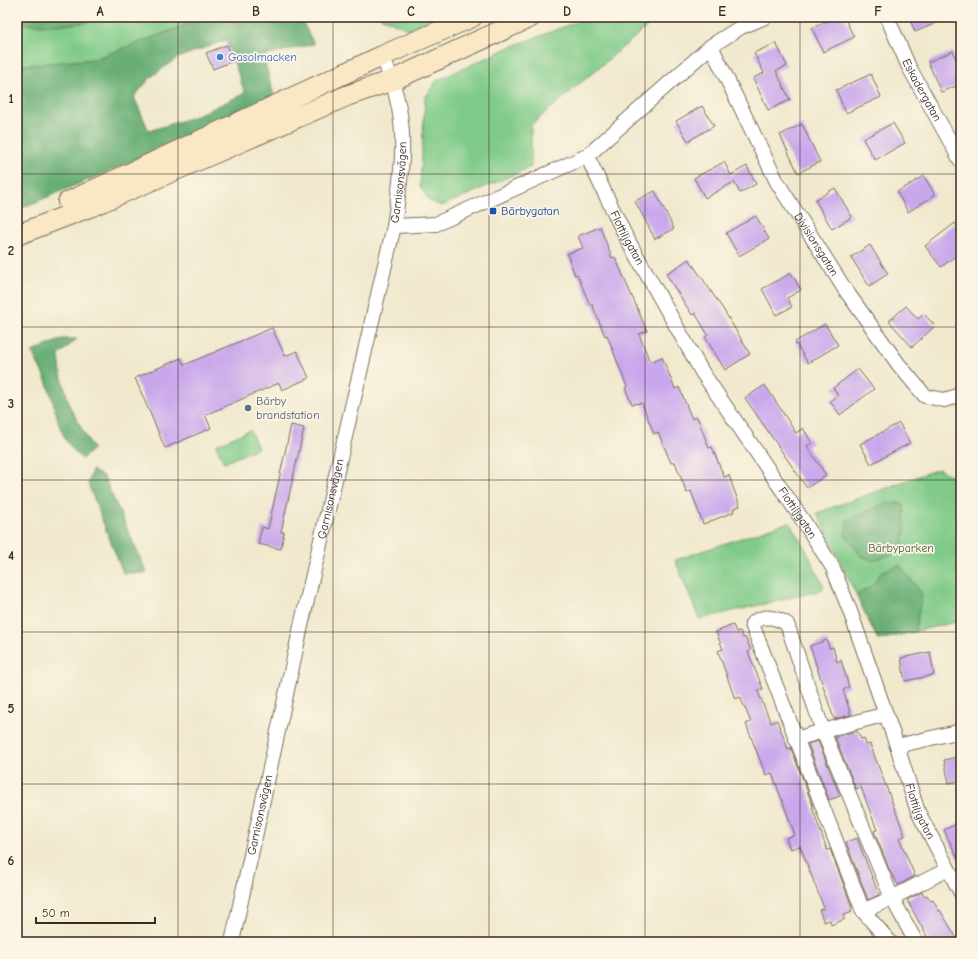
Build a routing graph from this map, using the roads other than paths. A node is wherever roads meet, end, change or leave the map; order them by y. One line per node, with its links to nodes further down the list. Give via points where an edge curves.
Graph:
1 (472, 17): 6 (main road)
2 (531, 17): 7 (main road)
3 (765, 17): 5 (street, via 741,27)
4 (887, 17): 9 (street, Eskadergatan)
5 (711, 46): 8 (street); 13 (street, Divisionsgatan, via 778,182 849,295 899,365 925,396 944,400)
6 (382, 56): 7 (street, Garnisonsvägen); 10 (main road)
7 (393, 80): 11 (street, Garnisonsvägen, via 399,99 403,129 402,168); 12 (main road, via 349,95 92,206)
8 (587, 156): 11 (street, via 436,224); 14 (street, Flottiljgatan, via 626,237 702,372 833,568)
9 (961, 161)
10 (17, 226)
11 (394, 226): 23 (street, Garnisonsvägen, via 301,626)
12 (17, 235)
13 (961, 395)
14 (886, 714): 15 (street); 18 (street, Flottiljgatan)
15 (823, 731): 17 (street); 17 (street, via 788,624 775,617 757,619 752,624); 21 (street)
16 (961, 731): 18 (street)
17 (796, 739): 22 (street)
18 (897, 746): 19 (street, Flottiljgatan, via 918,812)
19 (948, 869): 20 (street, Flottiljgatan); 21 (street)
20 (961, 893)
21 (892, 898): 22 (street); 25 (street)
22 (863, 911): 24 (street)
23 (232, 942)
24 (890, 942)
25 (916, 942)

